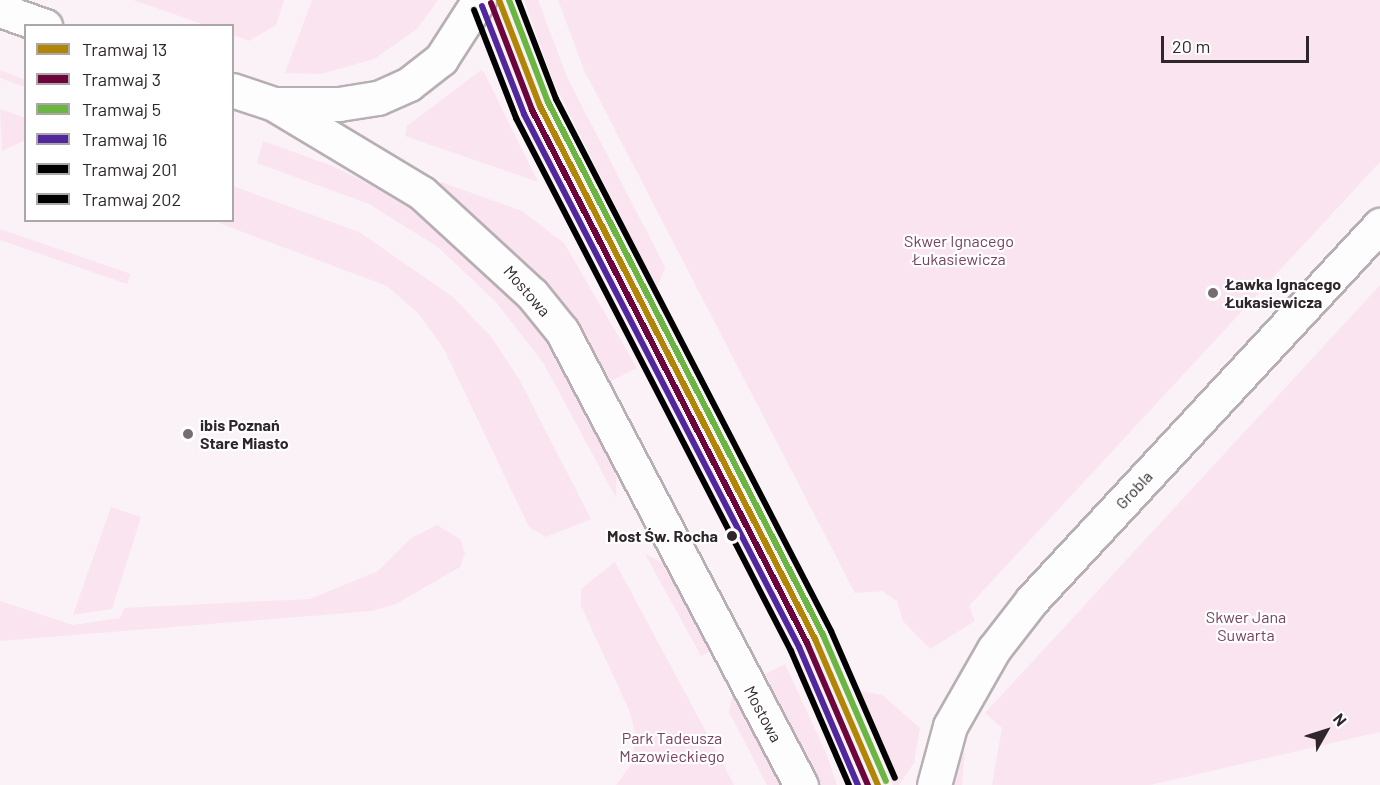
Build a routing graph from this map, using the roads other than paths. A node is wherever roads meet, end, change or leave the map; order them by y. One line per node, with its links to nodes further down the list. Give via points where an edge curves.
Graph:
1 (479, 0): 5 (street, via 441,59 409,84 378,98 339,105)
2 (0, 10): 3 (street)
3 (39, 24)
4 (234, 91): 5 (street)
5 (274, 104): 7 (street, Mostowa, via 422,193 505,265 562,331)
6 (1380, 225): 8 (street, Grobla, via 1032,600 994,649 950,726)
7 (801, 785)
8 (934, 785)

